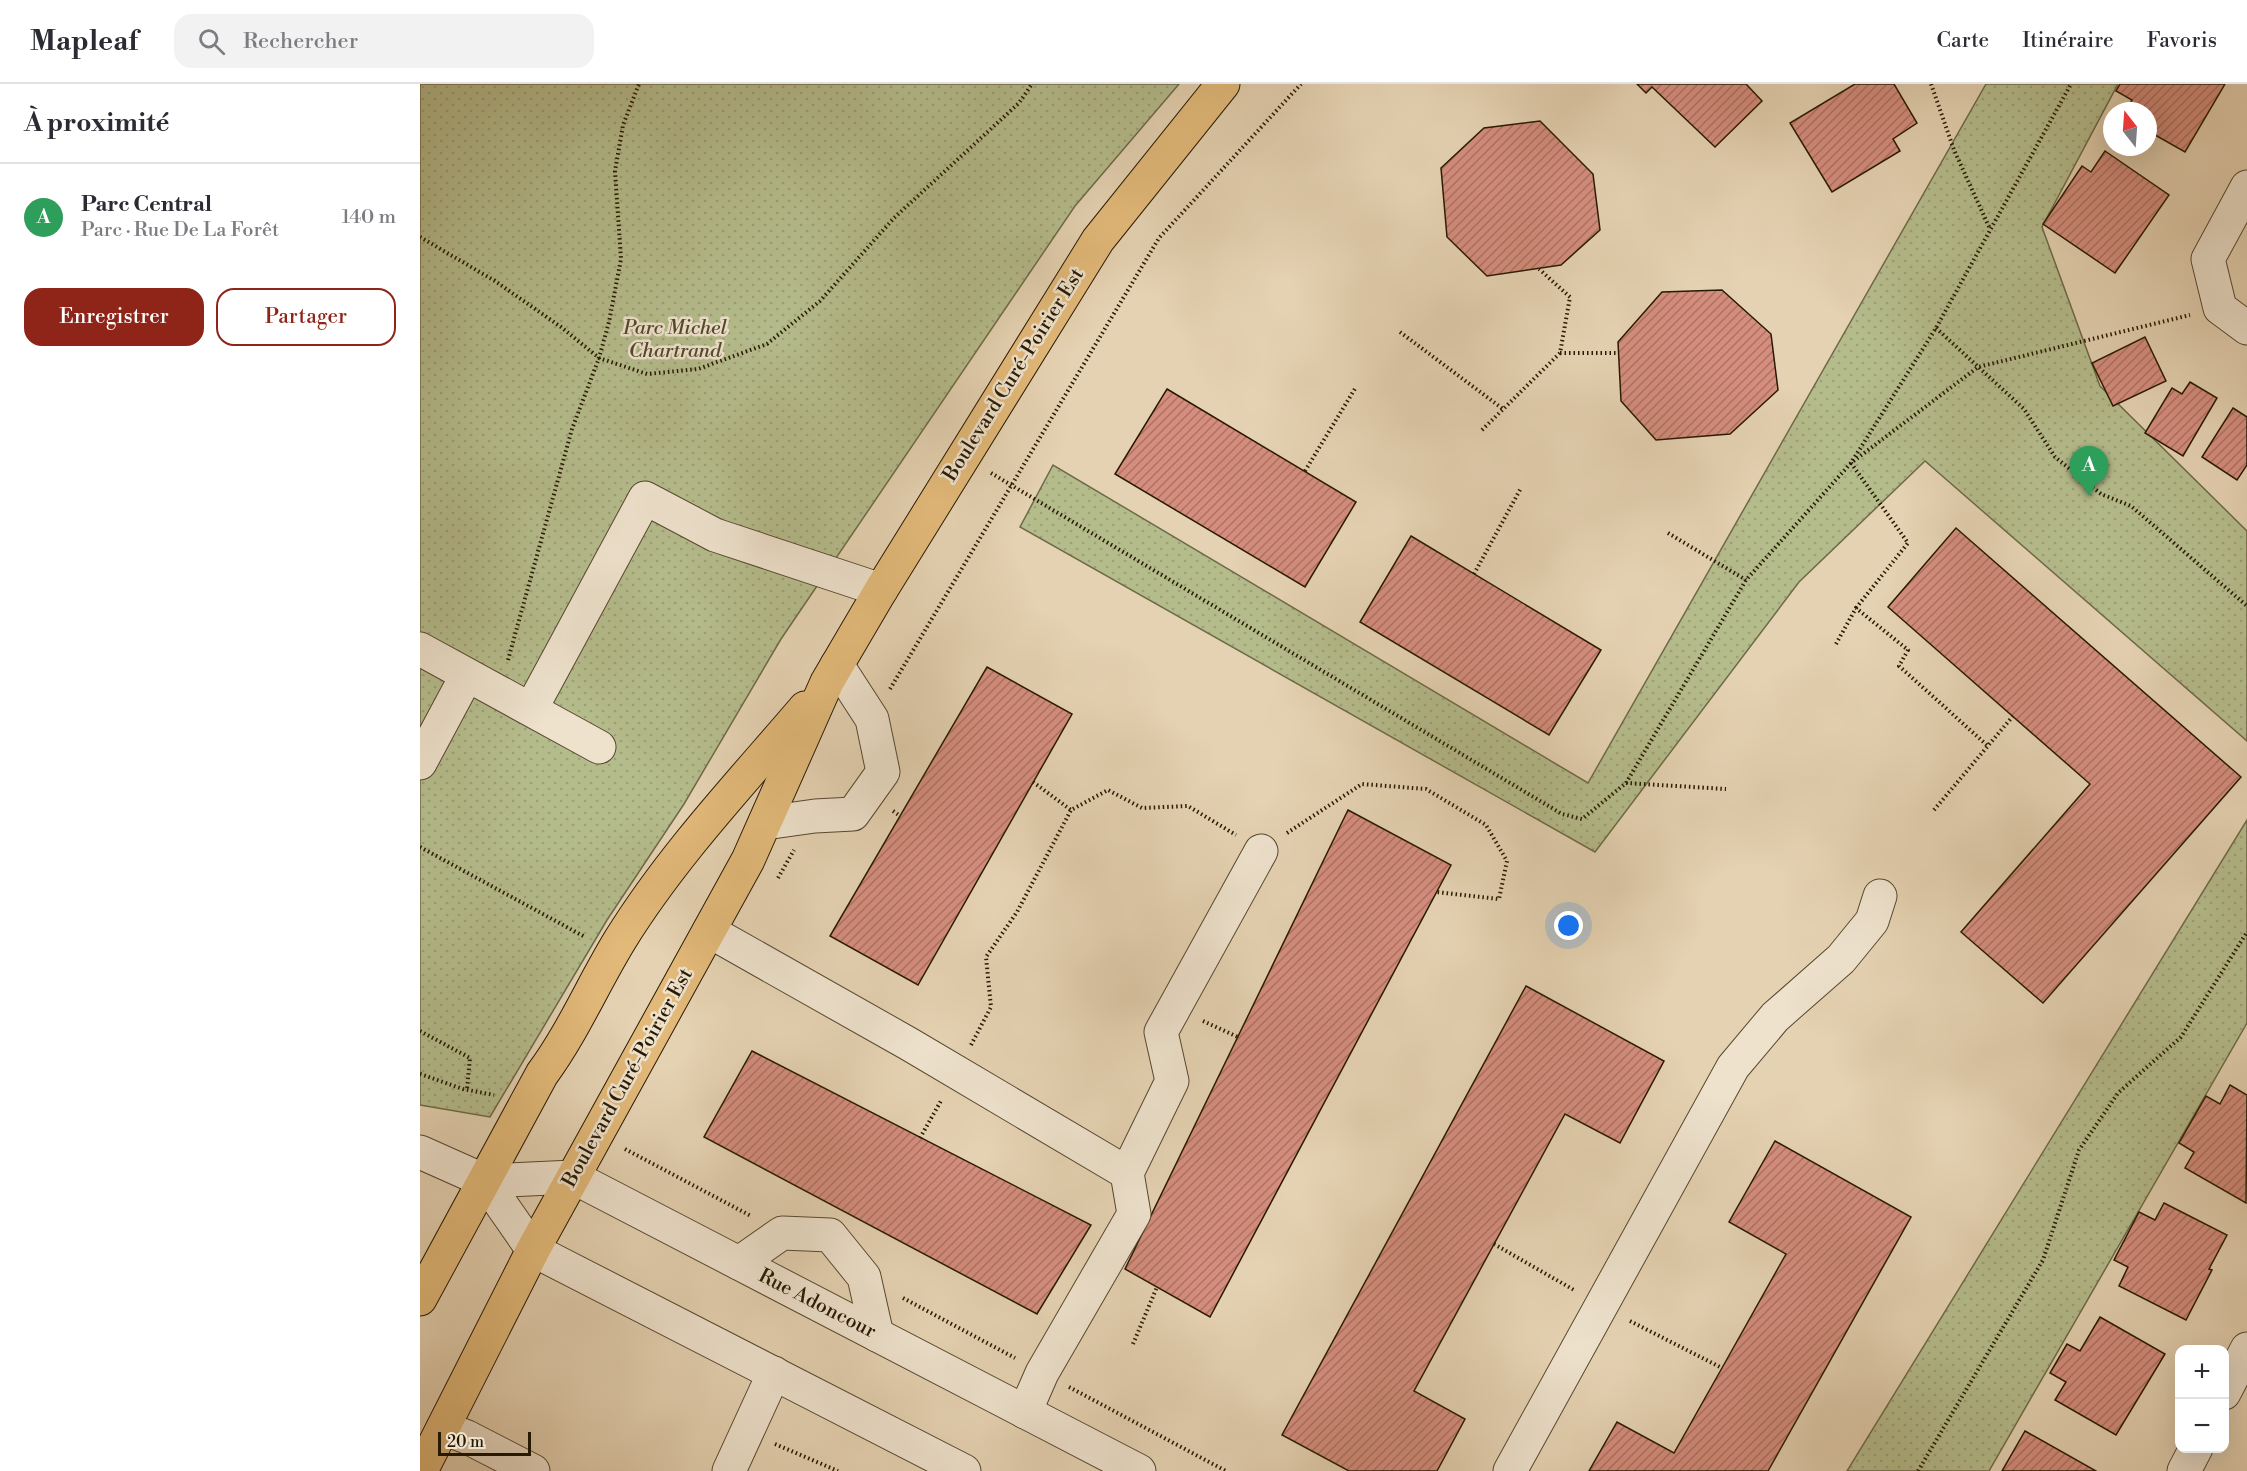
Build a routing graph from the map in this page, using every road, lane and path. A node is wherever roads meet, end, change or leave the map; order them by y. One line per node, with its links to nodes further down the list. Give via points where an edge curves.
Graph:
1 (639, 84): 16 (path, via 623,125 615,171 621,259)
2 (1032, 84): 16 (path, via 1019,103 894,218 820,301 767,344 698,369 646,374)
3 (1223, 84): 28 (main road, Boulevard Curé-Poirier Est, via 1098,240)
4 (1930, 84): 7 (path)
5 (2071, 84): 7 (path)
6 (2247, 187): 10 (street, via 2208,259)
7 (1990, 230): 11 (path)
8 (420, 237): 16 (path, via 495,281)
9 (1539, 268): 14 (path, via 1570,297)
10 (2220, 308): 12 (street); 17 (path)
11 (1936, 328): 17 (path); 21 (path)
12 (2247, 328)
13 (1400, 332): 19 (path)
14 (1560, 353): 15 (path); 19 (path)
15 (1619, 353)
16 (598, 358): 35 (path, via 572,429)
17 (1978, 366): 21 (path); 29 (path, via 2024,409 2055,457 2101,494 2131,507)
18 (1356, 387): 22 (path)
19 (1503, 409): 20 (path)
20 (1482, 430)
21 (1851, 463): 27 (path); 30 (path, via 1908,543)
22 (1305, 471)
23 (1011, 486): 42 (path, via 1562,814 1582,819)
24 (1521, 488): 26 (path)
25 (1668, 533): 27 (path)
26 (1474, 574)
27 (1746, 580): 42 (path)
28 (881, 590): 33 (main road, Boulevard Curé-Poirier Est); 36 (street, via 715,536 645,498)
29 (2247, 606)
30 (1856, 608): 31 (path); 38 (path, via 1908,650 1899,666)
31 (1836, 644)
32 (420, 649): 34 (street)
33 (832, 674): 46 (main road, Boulevard Curé-Poirier Est); 46 (street, via 872,719 883,772 853,814); 53 (main road, Boulevard Curé-Poirier Est, via 678,857)
34 (467, 675): 35 (street); 40 (street)
35 (499, 692): 36 (street)
36 (531, 710): 39 (street)
37 (2013, 716): 38 (path)
38 (1988, 746): 45 (path)
39 (599, 747)
40 (420, 762)
41 (1033, 782): 44 (path)
42 (1626, 783): 43 (path)
43 (1726, 789)
44 (1071, 810): 48 (path, via 1108,790 1142,808 1188,806); 55 (path, via 1017,912 986,957 991,1007)
45 (1934, 810)
46 (765, 823): 51 (main road, Boulevard Curé-Poirier Est)
47 (420, 847): 53 (path)
48 (1261, 851): 49 (path, via 1362,784 1426,789 1486,825 1507,861 1499,899); 61 (street, via 1161,1032 1172,1081)
49 (1436, 892)
50 (1880, 896): 83 (street, via 1872,921 1841,959 1775,1017 1733,1067)
51 (709, 931): 55 (street); 62 (main road, Boulevard Curé-Poirier Est)
52 (2247, 932): 84 (path, via 2181,1037 2118,1093 2079,1150 2043,1260)
53 (613, 953): 63 (main road, Boulevard Curé-Poirier Est)
54 (420, 1031): 57 (path, via 470,1058)
55 (957, 1072): 59 (path); 61 (street)
56 (420, 1074): 57 (path)
57 (467, 1089): 58 (path)
58 (478, 1092)
59 (920, 1138)
60 (420, 1152): 63 (street, Rue Adoncour)
61 (1127, 1173): 73 (street, via 1134,1214 1042,1373)
62 (573, 1177): 63 (street, Rue Adoncour); 64 (main road, Boulevard Curé-Poirier Est); 65 (street, Rue Adoncour)
63 (485, 1181): 64 (street); 67 (main road, Boulevard Curé-Poirier Est)
64 (533, 1250): 71 (street); 74 (main road, Boulevard Curé-Poirier Est)
65 (739, 1263): 68 (street, Rue Adoncour); 68 (street, via 782,1233 830,1235 864,1277)
66 (1157, 1287): 69 (path)
67 (420, 1299)
68 (877, 1335): 73 (street, Rue Adoncour)
69 (1132, 1344)
70 (2247, 1349): 72 (street)
71 (774, 1373): 75 (street); 81 (street)
72 (2229, 1383)
73 (1025, 1412): 82 (street, Rue Adoncour)
74 (443, 1428): 77 (main road, Boulevard Curé-Poirier Est); 78 (street)
75 (747, 1432): 79 (street); 80 (path)
76 (2194, 1453): 85 (street)
77 (422, 1471)
78 (533, 1471)
79 (729, 1471)
80 (838, 1471)
81 (964, 1471)
82 (1139, 1471)
83 (1510, 1471)
84 (1918, 1471)
85 (2184, 1471)

